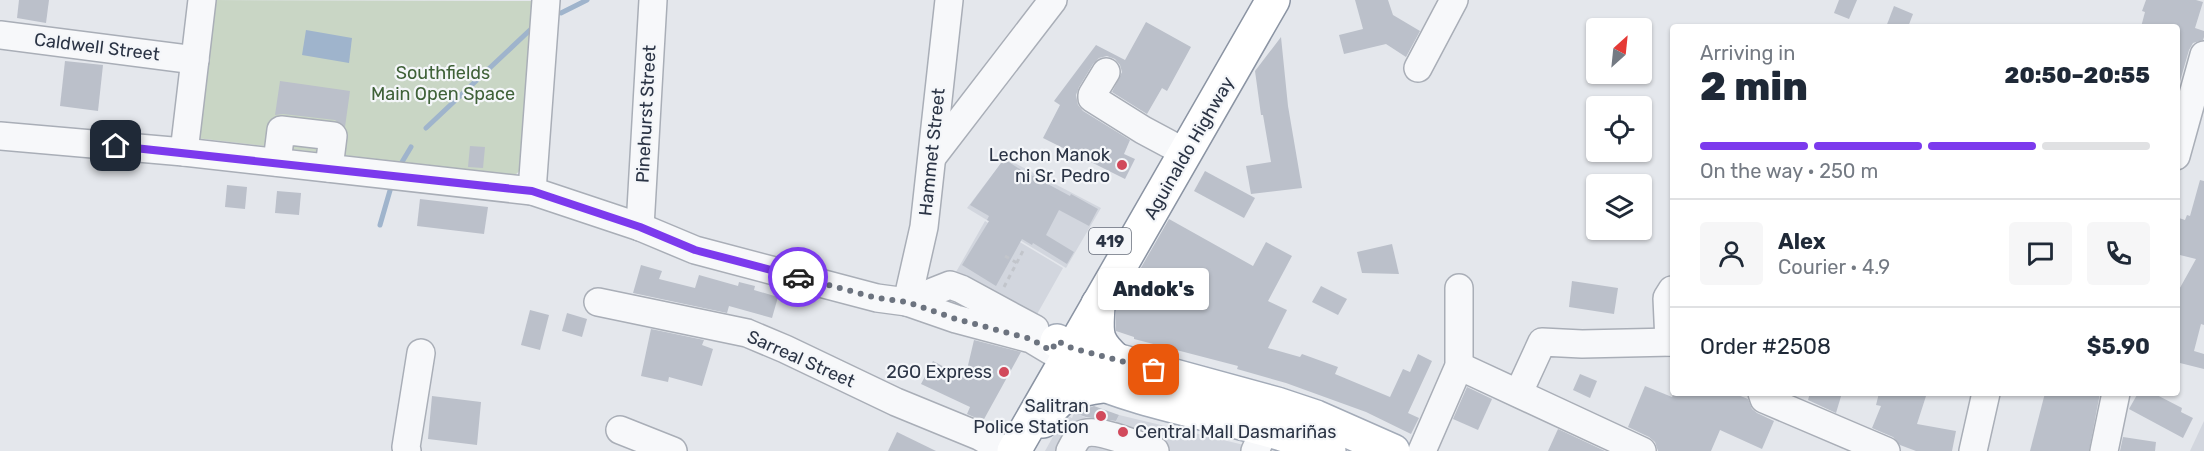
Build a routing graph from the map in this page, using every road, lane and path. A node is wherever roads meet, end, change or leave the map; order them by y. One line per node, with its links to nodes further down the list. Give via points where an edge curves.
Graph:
1 (202, 0): 11 (street)
2 (546, 0): 19 (street)
3 (652, 0): 20 (street, Pinehurst Street)
4 (949, 0): 18 (street, Hammet Street)
5 (1053, 0): 18 (street)
6 (1247, 0): 16 (main road, Aguinaldo Highway / 419)
7 (1273, 0): 16 (main road, Aguinaldo Highway / 419)
8 (1454, 0): 12 (street)
9 (0, 35): 11 (street, Caldwell Street)
10 (2204, 55): 15 (street)
11 (195, 60): 17 (street)
12 (1418, 68)
13 (1106, 72): 16 (street, via 1092,98)
14 (0, 136): 17 (street)
15 (2180, 142)
16 (1176, 148): 29 (main road, Aguinaldo Highway / 419); 32 (main road, Aguinaldo Highway / 419, via 1105,251)
17 (184, 152): 19 (street)
18 (933, 157): 28 (street, Hammet Street, via 924,227)
19 (532, 191): 20 (street)
20 (640, 227): 28 (street, via 695,250 877,298)
21 (1024, 249): 23 (path)
22 (1005, 256): 23 (path)
23 (1017, 263): 25 (path)
24 (1459, 288): 34 (street)
25 (1002, 291)
26 (1670, 293): 30 (street)
27 (598, 302): 42 (street, Sarreal Street, via 747,333 979,436)
28 (907, 302): 32 (street)
29 (1098, 304): 32 (main road, Aguinaldo Highway / 419); 35 (main road, via 1098,339)
30 (1670, 331)
31 (1670, 342): 36 (street, via 1542,342)
32 (1061, 351): 35 (main road, via 1072,372); 42 (main road, Aguinaldo Highway / 419)
33 (421, 353): 43 (street)
34 (1459, 366): 36 (street); 50 (street)
35 (1109, 373): 40 (main road); 45 (main road, via 1057,402)
36 (1519, 392): 51 (street)
37 (1763, 396): 52 (street)
38 (1984, 396): 53 (street)
39 (2115, 396): 54 (street)
40 (1266, 428): 48 (main road); 49 (main road, via 1316,417)
41 (620, 430): 44 (street)
42 (1000, 449)
43 (407, 451)
44 (673, 451)
45 (1026, 451)
46 (1070, 451): 47 (street, via 1077,439 1090,432)
47 (1155, 451)
48 (1329, 451)
49 (1393, 451)
50 (1422, 451)
51 (1642, 451)
52 (1886, 451)
53 (1973, 451)
54 (2104, 451)

